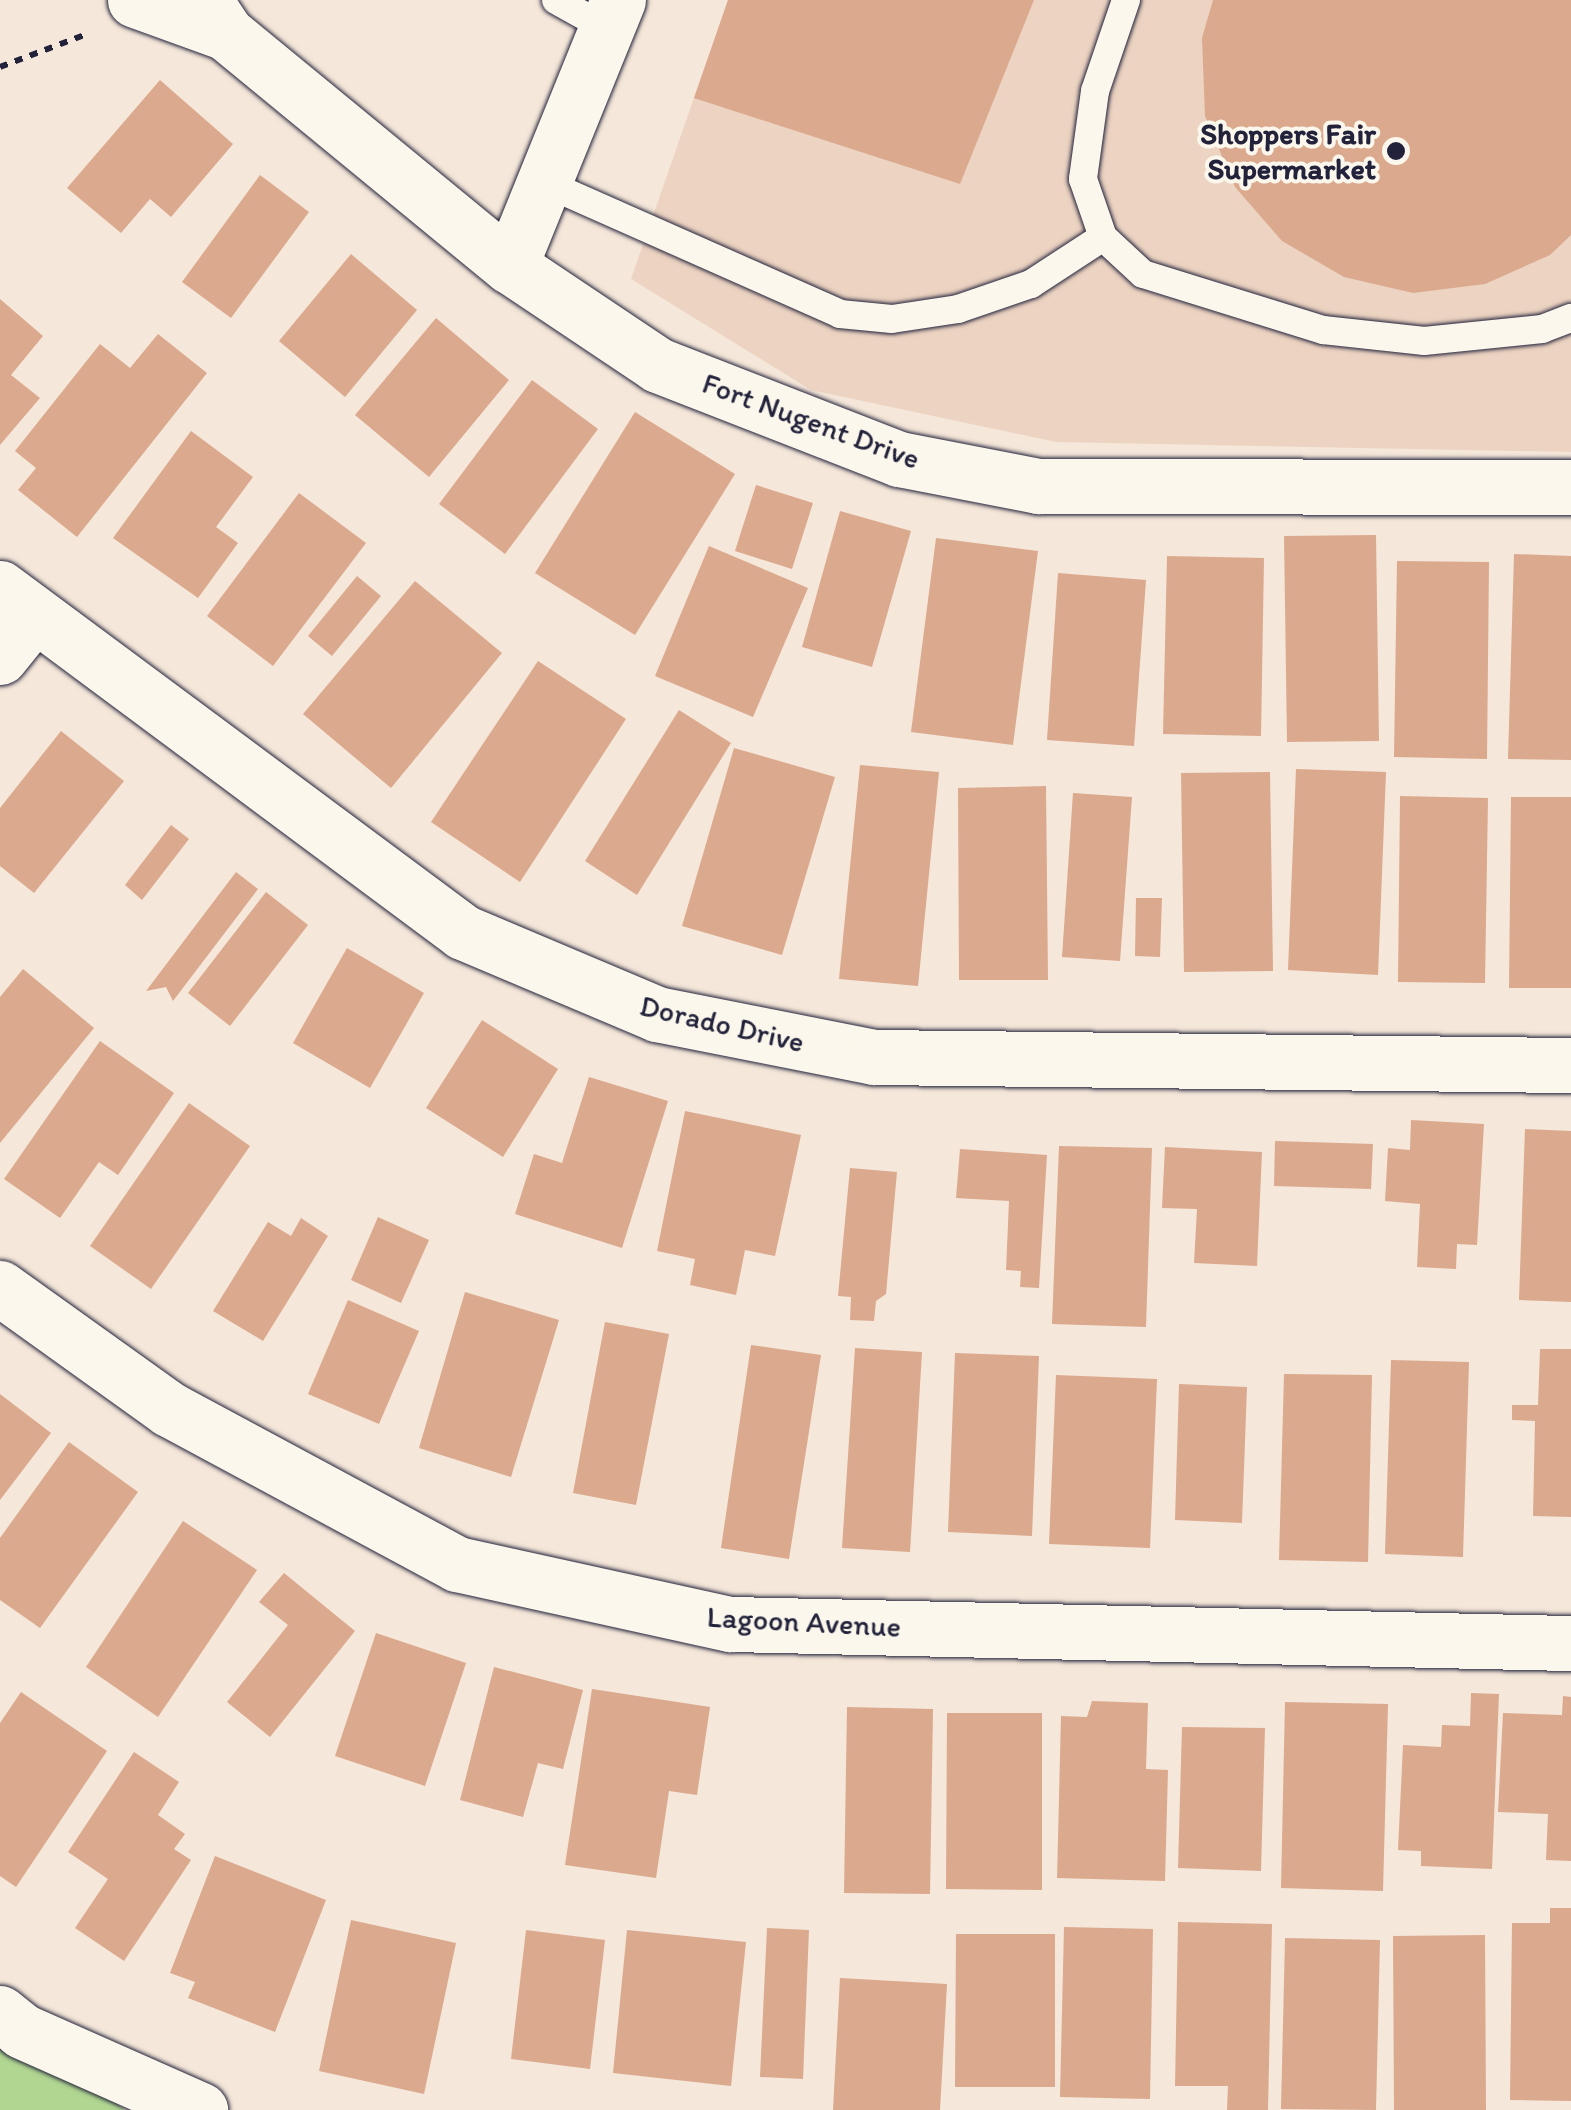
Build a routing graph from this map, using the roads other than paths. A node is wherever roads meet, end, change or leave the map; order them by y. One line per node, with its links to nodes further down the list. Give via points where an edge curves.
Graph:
1 (135, 0): 5 (street, Fort Nugent Drive)
2 (556, 0): 4 (lane)
3 (1126, 0): 7 (lane, via 1095,91 1083,179)
4 (612, 14): 6 (street)
5 (215, 16): 8 (street, Fort Nugent Drive)
6 (546, 183): 7 (lane, via 840,314 892,319 958,309 1031,284); 8 (street)
7 (1103, 237): 9 (lane, via 1143,274 1323,330 1424,341 1542,329)
8 (510, 266): 10 (street, Fort Nugent Drive, via 658,365 899,459 1038,486)
9 (1571, 318)
10 (1571, 488)
11 (11, 620): 12 (street, Dorado Drive, via 463,932 657,1014 874,1058)
12 (1571, 1065)
13 (0, 1288): 14 (street, Lagoon Avenue, via 169,1409 457,1564 732,1624)
14 (1571, 1643)
15 (0, 2013): 16 (street, via 22,2031)
16 (200, 2110)

